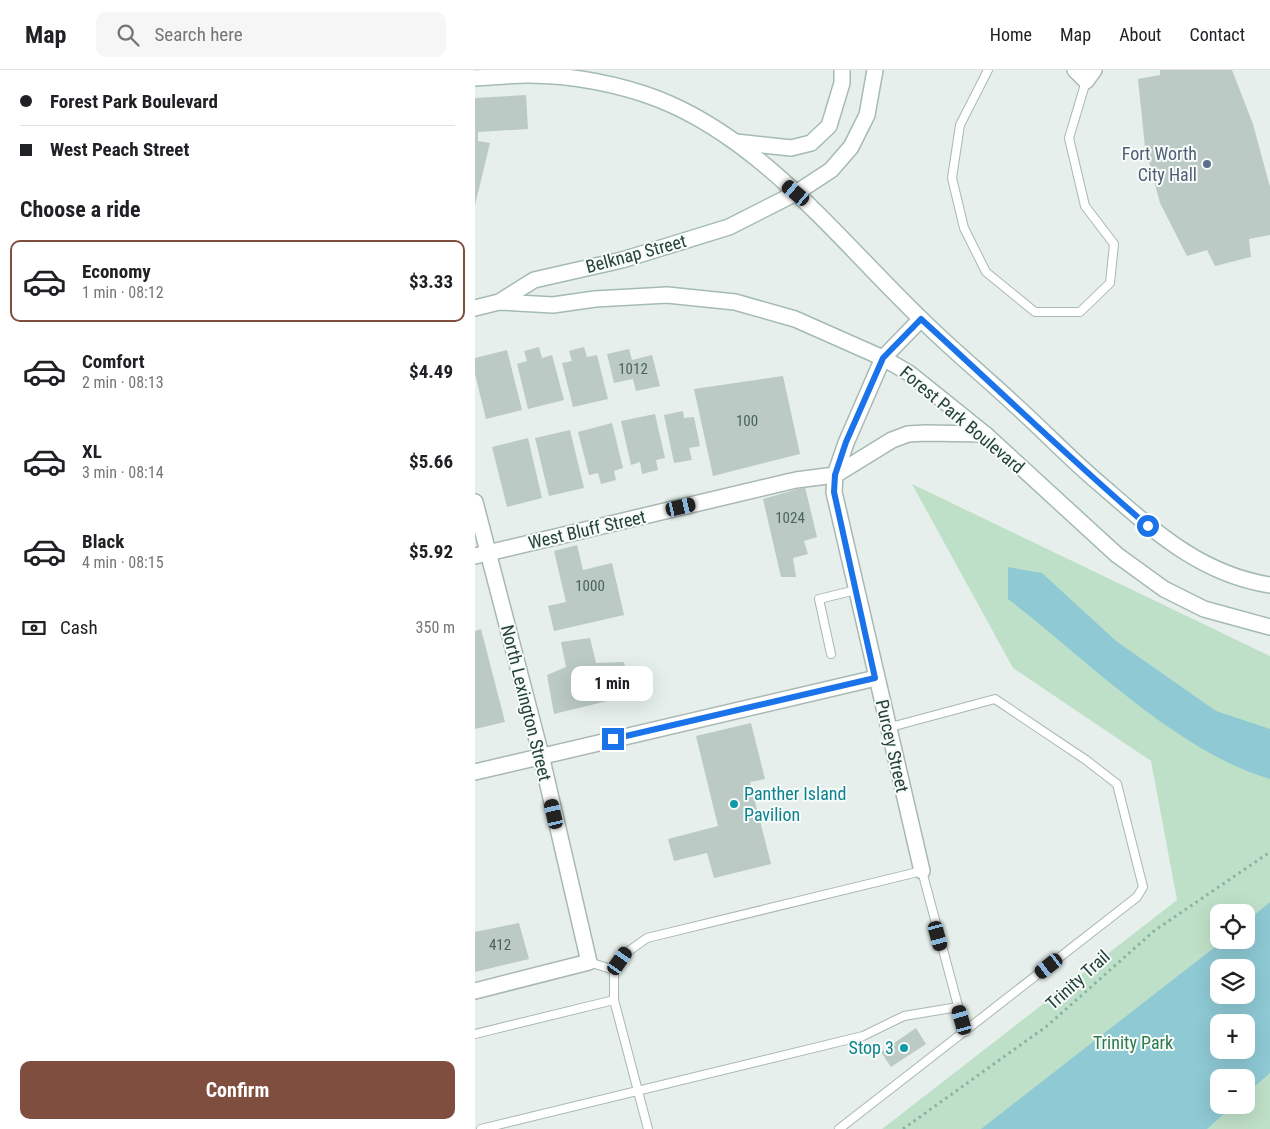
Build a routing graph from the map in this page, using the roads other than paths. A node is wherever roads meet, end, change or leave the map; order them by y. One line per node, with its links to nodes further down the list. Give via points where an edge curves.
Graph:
1 (842, 70): 6 (main road, via 842,83 829,126 811,143 791,148)
2 (875, 70): 7 (main road, Belknap Street, via 867,116 851,147 831,170)
3 (988, 70): 4 (lane, via 960,125 952,178 964,228 986,272 1035,312 1080,312 1110,284 1114,244 1085,206 1069,138)
4 (1085, 74)
5 (475, 78): 6 (main road, via 530,74 602,82 659,99)
6 (736, 142): 7 (main road)
7 (796, 193): 8 (main road, Belknap Street, via 729,227 622,260 534,280); 10 (main road)
8 (499, 302): 9 (main road, Belknap Street); 11 (main road, Forest Park Boulevard, via 553,305 595,298 667,296 735,302 795,319)
9 (475, 308)
10 (921, 319): 11 (main road, Purcey Street); 16 (main road, via 1073,462 1163,539 1197,561)
11 (883, 358): 12 (main road, Forest Park Boulevard, via 909,373); 13 (main road, Purcey Street)
12 (985, 434): 13 (main road, West Bluff Street, via 908,434 892,440); 18 (main road, Forest Park Boulevard, via 1088,530 1164,589 1205,609)
13 (835, 475): 15 (main road, West Bluff Street, via 796,480); 17 (main road, Purcey Street, via 834,492)
14 (475, 502): 15 (main road, North Lexington Street)
15 (482, 555): 22 (main road, North Lexington Street)
16 (1270, 585)
17 (856, 590): 19 (lane, via 819,599); 20 (main road, Purcey Street)
18 (1270, 627)
19 (831, 654)
20 (875, 678): 21 (main road, Purcey Street); 22 (main road)
21 (887, 728): 24 (main road, Purcey Street); 30 (lane, via 995,699 1117,784 1143,887 1137,897)
22 (541, 755): 23 (main road); 25 (main road, North Lexington Street)
23 (475, 772)
24 (922, 871): 26 (lane, via 647,938 626,953); 29 (lane)
25 (589, 962): 26 (lane); 27 (main road)
26 (614, 970): 28 (lane)
27 (475, 991)
28 (614, 1000): 31 (lane); 32 (lane)
29 (958, 1007): 30 (lane); 32 (lane, via 904,1016 863,1036)
30 (965, 1032): 35 (lane)
31 (475, 1034)
32 (638, 1091): 33 (lane); 34 (lane)
33 (481, 1129)
34 (648, 1129)
35 (839, 1129)

